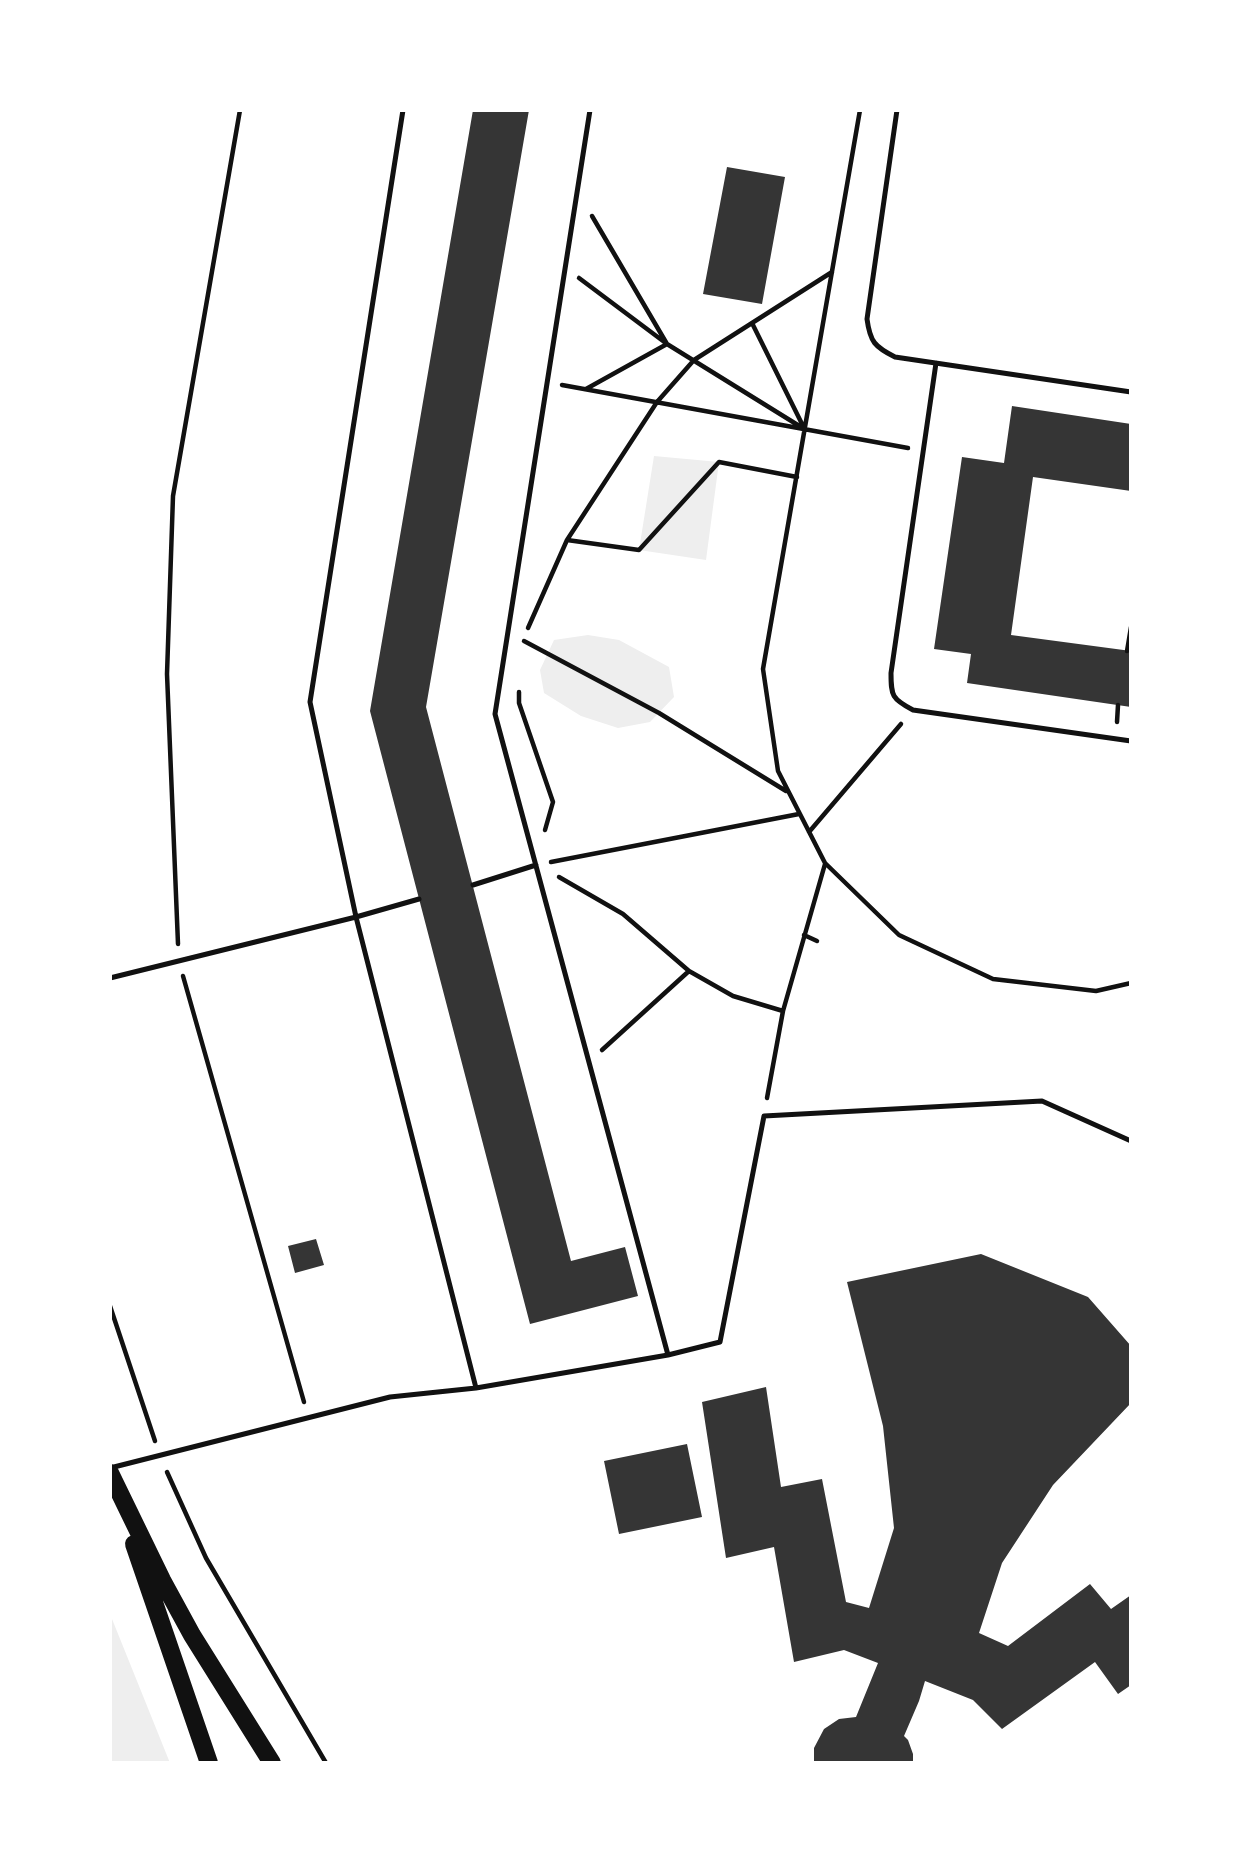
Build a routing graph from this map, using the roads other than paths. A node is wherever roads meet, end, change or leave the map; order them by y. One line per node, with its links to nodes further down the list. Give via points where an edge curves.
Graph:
1 (403, 110): 10 (lane, via 310,702)
2 (590, 110): 7 (lane, via 495,714)
3 (897, 110): 4 (lane, via 868,327 879,349 895,357)
4 (936, 363): 5 (lane); 6 (lane, via 891,691 913,710)
5 (1131, 392)
6 (1131, 741)
7 (536, 865): 8 (lane); 13 (lane)
8 (473, 885)
9 (419, 899): 10 (lane)
10 (356, 918): 11 (lane); 14 (lane)
11 (110, 978)
12 (1131, 1141): 13 (lane, via 1042,1101 764,1116 720,1342)
13 (668, 1355): 14 (lane)
14 (476, 1388): 15 (lane, via 390,1397)
15 (110, 1468)
16 (110, 1474): 17 (main road); 18 (main road, via 192,1635)
17 (209, 1763)
18 (272, 1763)

